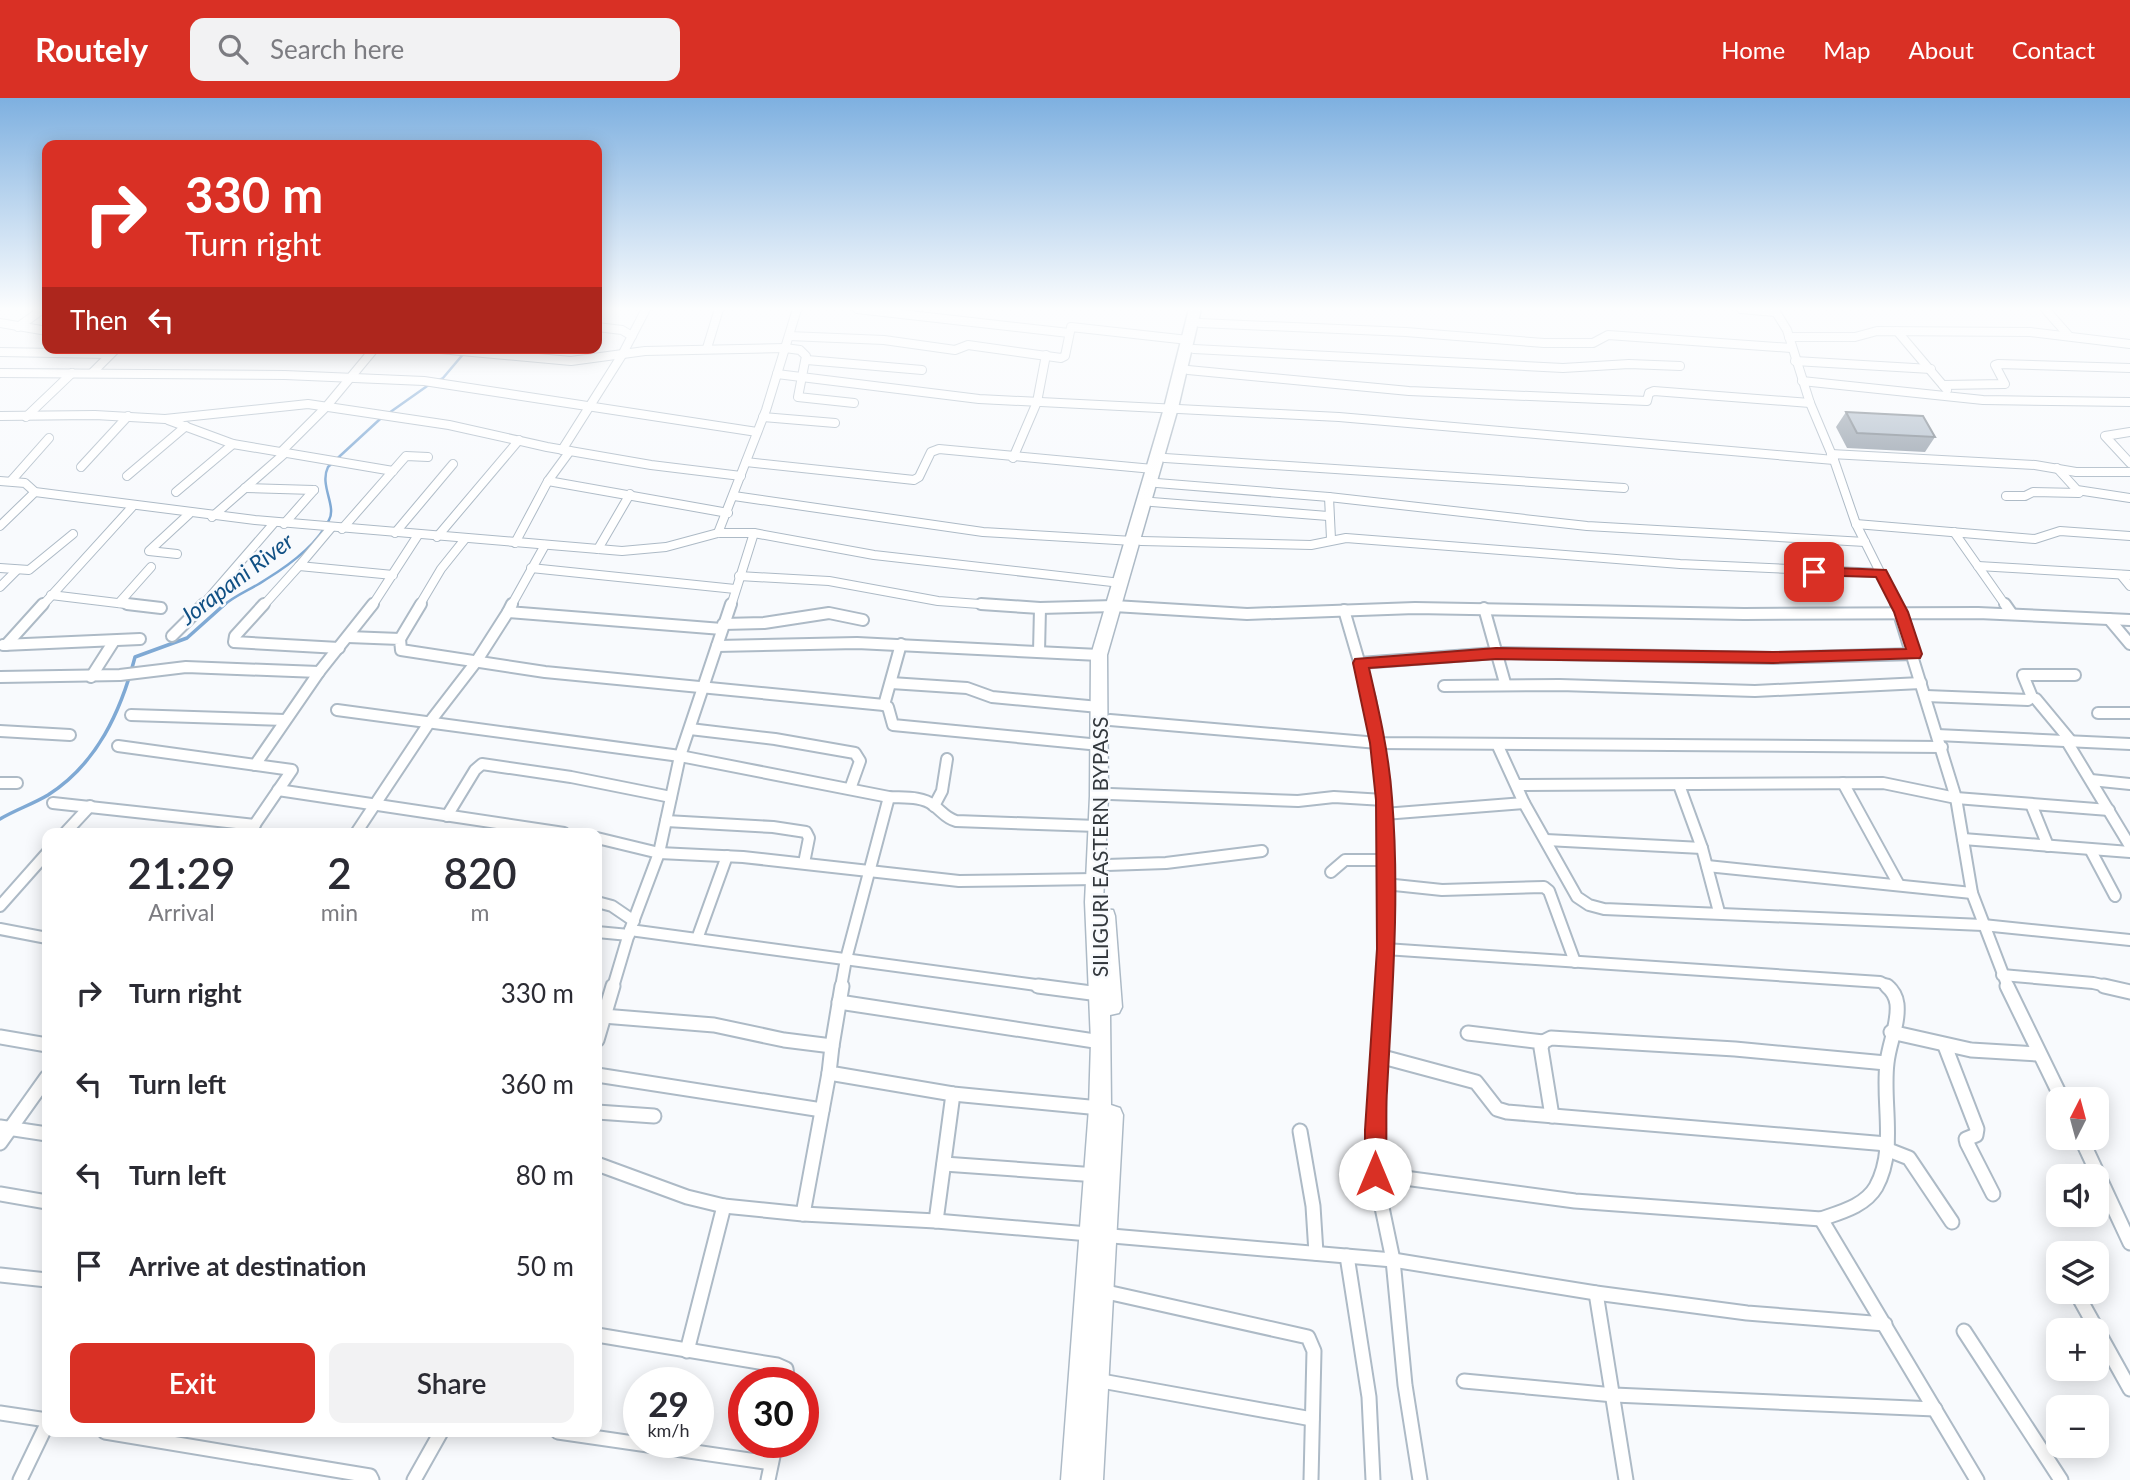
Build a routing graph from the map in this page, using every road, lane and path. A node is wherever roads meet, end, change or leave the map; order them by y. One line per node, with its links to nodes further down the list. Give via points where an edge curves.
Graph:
1 (72, 373): 28 (street)
2 (135, 373): 14 (street)
3 (354, 373): 14 (street)
4 (610, 373): 23 (street)
5 (803, 373): 15 (street)
6 (1042, 373): 19 (street)
7 (1184, 373): 25 (main road, SILIGURI EASTERN BYPASS)
8 (1187, 373): 25 (main road, SILIGURI EASTERN BYPASS)
9 (1225, 373): 22 (street, via 1409,391 1647,401 1654,391)
10 (1799, 373): 16 (street)
11 (1934, 373): 17 (street)
12 (1999, 373): 17 (street, via 2005,384)
13 (777, 374): 15 (street); 29 (street)
14 (352, 376): 23 (street, via 434,382); 24 (street)
15 (802, 377): 19 (street); 21 (street, via 798,397)
16 (1802, 381): 18 (street); 22 (street)
17 (1943, 385): 18 (street)
18 (1950, 395): 20 (street, via 1983,400)
19 (1037, 402): 25 (street); 42 (street)
20 (2130, 402)
21 (854, 403)
22 (1810, 403): 41 (street)
23 (589, 406): 33 (street); 38 (street)
24 (326, 407): 30 (street, via 286,405); 36 (street); 39 (street)
25 (1175, 408): 41 (street); 48 (main road, SILIGURI EASTERN BYPASS)
26 (128, 416): 28 (street); 30 (street); 46 (street)
27 (1, 417): 28 (street)
28 (26, 417)
29 (763, 417): 31 (street); 33 (street)
30 (165, 419): 32 (street)
31 (835, 423)
32 (186, 426): 37 (street); 51 (street)
33 (757, 432): 43 (street)
34 (2130, 432): 44 (street, via 2105,436)
35 (48, 438): 54 (street)
36 (519, 440): 38 (street); 84 (street)
37 (233, 444): 39 (street); 59 (street)
38 (566, 450): 52 (street); 55 (street)
39 (282, 453): 49 (street); 56 (street)
40 (428, 457): 49 (street, via 409,455)
41 (1832, 457): 47 (street); 73 (street)
42 (1013, 458): 43 (street, via 936,449 914,480); 48 (street)
43 (746, 462): 52 (street)
44 (2130, 463)
45 (453, 464): 78 (street)
46 (81, 467)
47 (2057, 468): 50 (street); 60 (street)
48 (1159, 470): 57 (street); 64 (street); 66 (main road, SILIGURI EASTERN BYPASS); 87 (main road, SILIGURI EASTERN BYPASS)
49 (393, 471): 76 (street)
50 (2130, 471)
51 (127, 476)
52 (741, 476): 62 (street)
53 (0, 481): 54 (street)
54 (11, 481): 58 (street, via 29,484)
55 (548, 481): 61 (street); 89 (street)
56 (245, 488): 71 (street); 72 (street, via 314,491)
57 (1624, 488)
58 (35, 492): 67 (street); 74 (street)
59 (177, 492)
60 (2083, 493): 63 (street, via 2043,491); 65 (street)
61 (630, 494): 68 (street); 91 (street)
62 (734, 496): 68 (street); 87 (street, via 1014,535)
63 (2006, 496)
64 (1329, 497): 70 (street); 88 (street, via 1587,526)
65 (2130, 498)
66 (1152, 502): 70 (street); 87 (main road, SILIGURI EASTERN BYPASS)
67 (132, 507): 69 (street); 107 (street)
68 (727, 513): 79 (street)
69 (189, 514): 71 (street); 92 (street, via 149,551)
70 (1328, 516): 86 (street)
71 (212, 517): 72 (street)
72 (279, 524): 75 (street); 121 (street)
73 (1856, 524): 77 (street); 88 (street)
74 (0, 526)
75 (329, 528): 76 (street); 93 (street)
76 (342, 529): 78 (street)
77 (1954, 532): 83 (street, via 2035,539 2060,531); 94 (street)
78 (395, 533): 82 (street)
79 (718, 533): 80 (street); 91 (street, via 643,551)
80 (754, 533): 102 (street); 103 (street, via 874,555)
81 (73, 534): 98 (street, via 29,570)
82 (418, 535): 84 (street); 100 (street)
83 (2130, 536)
84 (437, 537): 85 (street)
85 (465, 539): 89 (street); 124 (street, via 441,569)
86 (1331, 539): 87 (street, via 1311,545); 99 (street, via 1729,568)
87 (1137, 541): 103 (main road, SILIGURI EASTERN BYPASS); 109 (main road, SILIGURI EASTERN BYPASS)
88 (1865, 542): 99 (street)
89 (515, 543): 90 (street)
90 (545, 545): 91 (street); 97 (street)
91 (598, 550)
92 (177, 554)
93 (299, 566): 100 (street); 130 (street, via 234,642)
94 (1978, 566): 101 (street); 116 (street)
95 (151, 567): 108 (street)
96 (0, 568): 98 (street)
97 (531, 568): 106 (street); 114 (street)
98 (17, 570): 105 (street)
99 (1881, 573): 115 (street)
100 (394, 575): 122 (street)
101 (2126, 575): 104 (street)
102 (739, 576): 106 (street); 111 (street, via 829,581 939,601)
103 (1121, 583): 109 (main road, SILIGURI EASTERN BYPASS)
104 (2130, 586)
105 (0, 587)
106 (735, 589): 120 (street)
107 (51, 595): 108 (street); 128 (street)
108 (120, 603): 110 (street)
109 (1118, 606): 111 (street); 113 (street, via 1247,614); 134 (main road, SILIGURI EASTERN BYPASS); 152 (main road, SILIGURI EASTERN BYPASS)
110 (161, 608)
111 (1040, 608): 131 (street)
112 (1484, 608): 113 (street); 115 (street, via 1744,614); 132 (street)
113 (1344, 610): 136 (street)
114 (508, 612): 120 (street); 135 (street)
115 (1901, 612): 116 (street); 133 (street)
116 (2012, 614): 117 (street)
117 (2109, 619): 119 (street); 127 (street)
118 (863, 620): 120 (street, via 829,613)
119 (2130, 620)
120 (723, 626): 129 (street)
121 (172, 636)
122 (348, 637): 124 (street); 130 (street)
123 (140, 639): 125 (street)
124 (400, 639): 135 (street, via 401,650)
125 (114, 641): 128 (street); 140 (street)
126 (901, 644): 129 (street); 131 (street); 141 (street)
127 (2130, 644)
128 (3, 645)
129 (717, 646): 144 (street)
130 (339, 648): 137 (street)
131 (1039, 652): 134 (street)
132 (1496, 653): 133 (street, via 1759,658); 136 (street); 142 (street)
133 (1914, 654): 143 (street)
134 (1099, 655): 152 (main road, SILIGURI EASTERN BYPASS)
135 (477, 662): 144 (street); 155 (street)
136 (1360, 663): 161 (street)
137 (319, 672): 140 (street, via 186,667); 154 (street)
138 (2075, 676): 146 (street, via 2023,675 2032,700)
139 (0, 677): 140 (street)
140 (91, 677)
141 (891, 683): 148 (street); 152 (street, via 967,688 992,697)
142 (1505, 683): 143 (street, via 1756,691); 145 (street)
143 (1921, 683): 146 (street)
144 (705, 686): 148 (street); 156 (street)
145 (1444, 686)
146 (1926, 696): 159 (street)
147 (2036, 699): 160 (street, via 2070,740)
148 (884, 705): 164 (street, via 890,711 890,722 900,727)
149 (337, 710): 155 (street)
150 (2098, 713): 151 (street)
151 (2130, 713)
152 (1105, 714): 161 (street); 164 (main road, SILIGURI EASTERN BYPASS); 179 (main road, SILIGURI EASTERN BYPASS)
153 (131, 715): 154 (street)
154 (285, 720): 169 (street)
155 (429, 723): 167 (street); 186 (street)
156 (690, 729): 167 (street); 177 (street, via 855,753 860,761)
157 (0, 731): 158 (street)
158 (70, 735)
159 (1937, 735): 160 (street); 166 (street)
160 (2066, 740): 163 (street); 170 (street)
161 (1378, 743): 162 (street); 183 (street)
162 (1497, 744): 166 (street); 175 (street)
163 (2130, 744)
164 (1100, 745): 194 (main road, SILIGURI EASTERN BYPASS)
165 (118, 746): 169 (street)
166 (1942, 747): 182 (street)
167 (680, 755): 177 (street); 180 (street)
168 (947, 759): 189 (street, via 942,791)
169 (255, 765): 178 (street, via 292,770)
170 (2091, 780): 174 (street); 190 (street)
171 (0, 783): 172 (street)
172 (17, 783)
173 (1843, 783): 176 (street); 182 (street, via 1883,783); 221 (street)
174 (2130, 784)
175 (1517, 785): 176 (street); 185 (street)
176 (1679, 785): 205 (street)
177 (850, 789): 181 (street)
178 (278, 790): 186 (street); 197 (street)
179 (1110, 794): 183 (street); 218 (main road, SILIGURI EASTERN BYPASS)
180 (671, 797): 192 (street, via 482,764); 193 (street)
181 (889, 797): 189 (street, via 922,800); 217 (street)
182 (1956, 798): 187 (street); 201 (street)
183 (1384, 800): 191 (street)
184 (53, 803): 188 (street)
185 (1524, 803): 191 (street, via 1479,803 1427,813); 202 (street)
186 (374, 804): 192 (street); 198 (street)
187 (2031, 804): 190 (street); 203 (street)
188 (90, 806): 195 (street); 196 (street)
189 (934, 806): 194 (street, via 946,819 956,821)
190 (2109, 810): 204 (street)
191 (1384, 814): 212 (street)
192 (447, 816): 199 (street)
193 (666, 821): 209 (street); 213 (street, via 806,832)
194 (1097, 826): 218 (main road, SILIGURI EASTERN BYPASS)
195 (70, 828)
196 (245, 828)
197 (253, 828)
198 (359, 828)
199 (501, 828)
200 (602, 839): 209 (street)
201 (1963, 839): 203 (street); 222 (street)
202 (1546, 840): 205 (street); 226 (street, via 1577,897 1589,905)
203 (2048, 846): 206 (street)
204 (2130, 846)
205 (1702, 848): 214 (street)
206 (2090, 849): 208 (street); 223 (street)
207 (1262, 851): 218 (street)
208 (2130, 852)
209 (659, 853): 210 (street); 228 (street)
210 (727, 856): 213 (street); 232 (street)
211 (42, 858): 215 (street)
212 (1385, 860): 219 (street, via 1345,860); 220 (street)
213 (804, 863): 217 (street)
214 (1707, 866): 221 (street); 226 (street)
215 (34, 867): 216 (street); 225 (street)
216 (42, 868)
217 (870, 870): 218 (street, via 959,881); 235 (street)
218 (1101, 872): 239 (main road, SILIGURI EASTERN BYPASS); 281 (main road, SILIGURI EASTERN BYPASS, via 1112,1076)
219 (1331, 872)
220 (1385, 884): 234 (street); 236 (street, via 1442,890 1544,887)
221 (1899, 885): 222 (street)
222 (1972, 893): 227 (street)
223 (2115, 896)
224 (602, 903): 228 (street, via 612,906)
225 (0, 906)
226 (1719, 912): 227 (street)
227 (1983, 925): 233 (street); 237 (street)
228 (631, 928): 230 (street); 232 (street); 241 (street)
229 (0, 929): 231 (street)
230 (602, 931)
231 (42, 938)
232 (697, 939): 235 (street)
233 (2130, 940)
234 (1385, 949): 236 (street); 251 (street)
235 (846, 959): 239 (street); 240 (street)
236 (1575, 962): 242 (street, via 1880,982 1889,987 1897,1002)
237 (2002, 975): 238 (street, via 2093,983); 250 (street)
238 (2130, 992)
239 (1099, 994): 245 (main road, SILIGURI EASTERN BYPASS)
240 (839, 1002): 245 (street); 248 (street)
241 (602, 1009): 248 (street)
242 (1891, 1032): 249 (street); 252 (street)
243 (1468, 1033): 246 (street)
244 (0, 1037): 247 (street)
245 (1101, 1042): 258 (main road, SILIGURI EASTERN BYPASS)
246 (1544, 1042): 252 (street, via 1551,1038 1735,1049); 262 (street, via 1541,1048)
247 (42, 1044)
248 (832, 1046): 253 (street)
249 (1945, 1046): 250 (street); 274 (street, via 1977,1129 1967,1143)
250 (2038, 1054): 256 (street)
251 (1379, 1056): 262 (street, via 1476,1082 1497,1109); 271 (street)
252 (1886, 1063): 267 (street)
253 (829, 1073): 257 (street); 259 (street)
254 (602, 1076): 259 (street)
255 (42, 1083): 263 (street)
256 (2056, 1087)
257 (953, 1094): 258 (street); 269 (street)
258 (1100, 1108): 272 (main road, SILIGURI EASTERN BYPASS)
259 (822, 1110): 277 (street)
260 (602, 1112): 261 (street)
261 (654, 1116)
262 (1552, 1116): 267 (street)
263 (5, 1127): 265 (street); 266 (street)
264 (1300, 1130): 283 (street)
265 (42, 1133)
266 (0, 1143)
267 (1887, 1146): 278 (street, via 1875,1189 1855,1206); 280 (street, via 1909,1158)
268 (2087, 1150): 282 (street)
269 (944, 1164): 272 (street); 279 (street)
270 (602, 1166): 276 (street)
271 (1375, 1174): 278 (street, via 1575,1201); 285 (street)
272 (1097, 1175): 281 (main road, SILIGURI EASTERN BYPASS)
273 (0, 1194): 275 (street)
274 (1993, 1194)
275 (42, 1201)
276 (724, 1206): 277 (street); 294 (street)
277 (803, 1214): 279 (street)
278 (1821, 1219): 291 (street)
279 (936, 1221): 281 (street)
280 (1952, 1222)
281 (1099, 1236): 283 (street); 288 (main road, SILIGURI EASTERN BYPASS); 314 (main road, SILIGURI EASTERN BYPASS, via 1086,1289)
282 (2130, 1243)
283 (1316, 1254): 284 (street)
284 (1348, 1256): 285 (street); 317 (street, via 1369,1397)
285 (1393, 1260): 289 (street); 318 (street)
286 (0, 1275): 287 (street)
287 (42, 1279)
288 (1102, 1291): 296 (main road, SILIGURI EASTERN BYPASS); 302 (street, via 1308,1337 1314,1350)
289 (1596, 1293): 291 (street, via 1747,1313); 299 (street)
290 (2083, 1304): 298 (street)
291 (1885, 1324): 300 (street)
292 (1964, 1331): 321 (street)
293 (602, 1336): 294 (street)
294 (687, 1350): 295 (street)
295 (782, 1367)
296 (1096, 1380): 302 (street); 315 (main road, SILIGURI EASTERN BYPASS)
297 (1464, 1381): 299 (street)
298 (2130, 1390)
299 (1614, 1395): 300 (street); 319 (street)
300 (1936, 1409): 320 (street)
301 (0, 1413): 303 (street)
302 (1312, 1419): 316 (street)
303 (42, 1421)
304 (42, 1433): 310 (street)
305 (136, 1437): 311 (street, via 370,1476)
306 (438, 1437): 312 (street)
307 (592, 1437): 309 (street)
308 (772, 1458): 309 (street)
309 (771, 1463): 313 (street)
310 (20, 1480)
311 (372, 1480)
312 (414, 1480)
313 (768, 1480)
314 (1074, 1480)
315 (1090, 1480)
316 (1311, 1480)
317 (1373, 1480)
318 (1420, 1480)
319 (1626, 1480)
320 (1977, 1480)
321 (2061, 1480)

